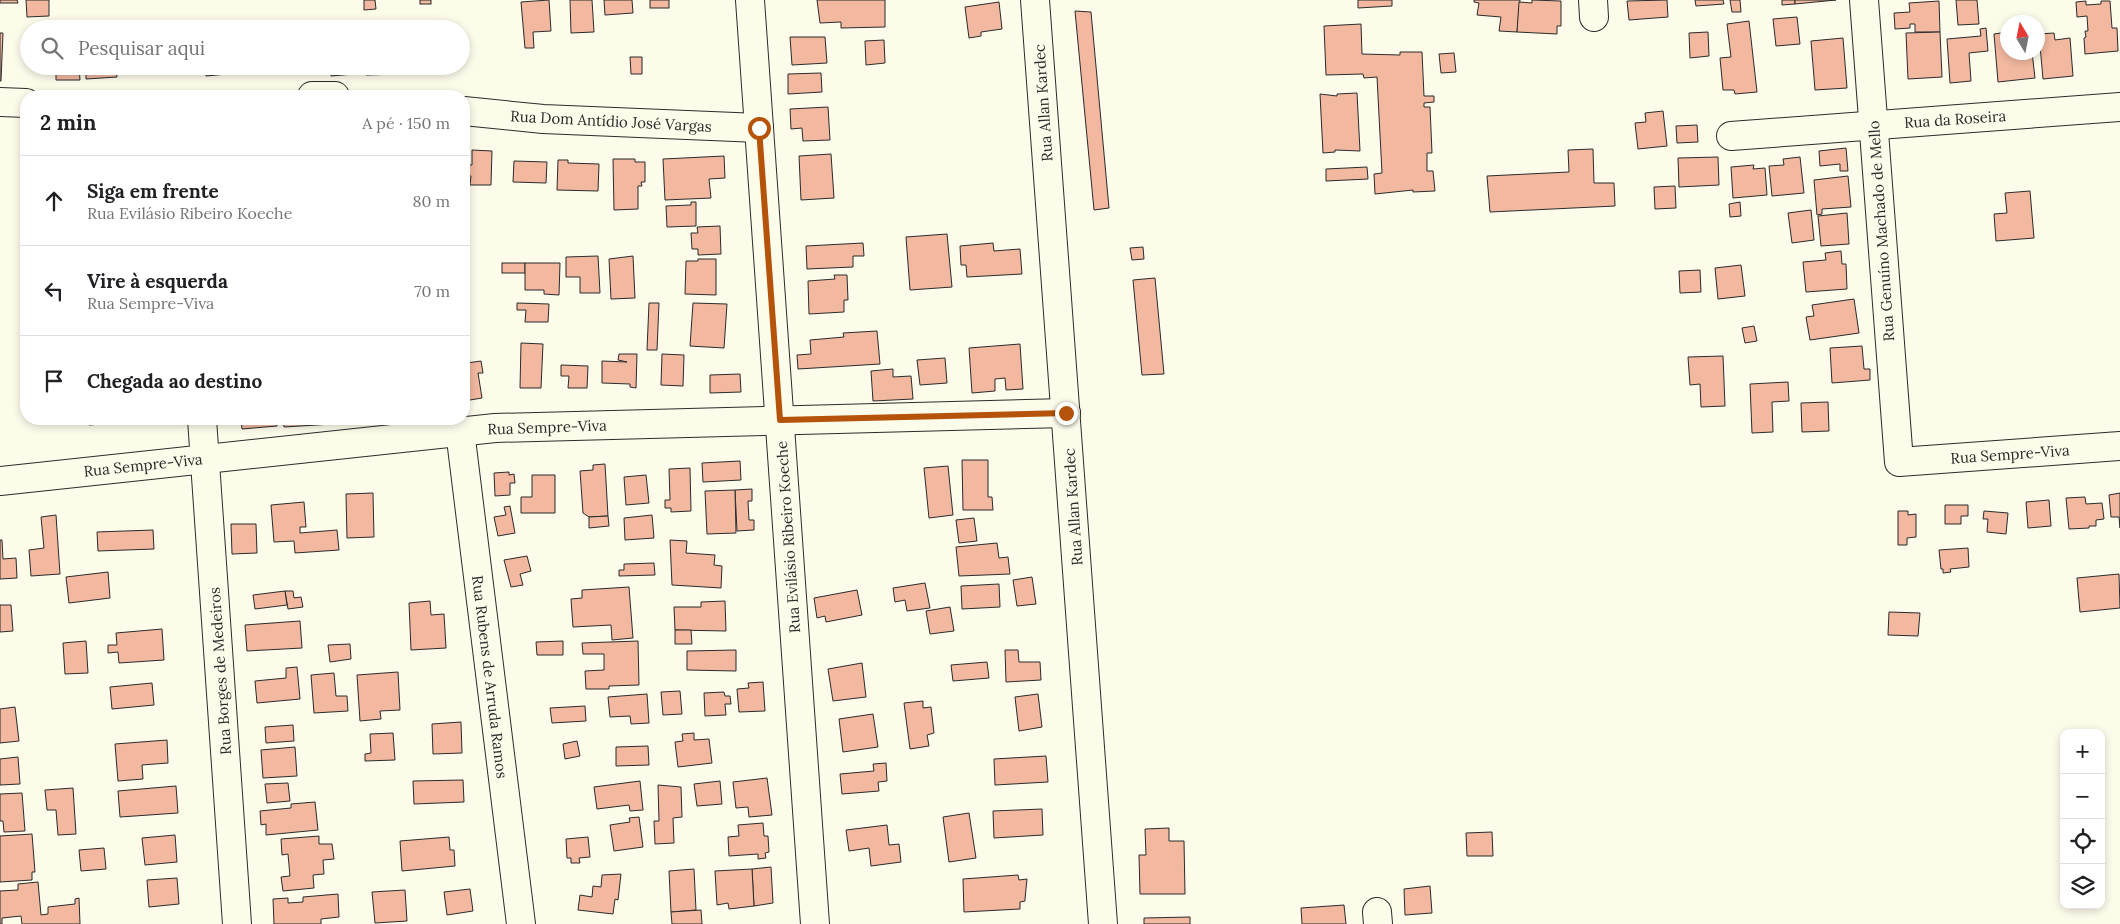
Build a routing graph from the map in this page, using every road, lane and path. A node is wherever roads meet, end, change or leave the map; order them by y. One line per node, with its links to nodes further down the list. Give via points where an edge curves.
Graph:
1 (750, 0): 9 (street, Rua Evilásio Ribeiro Koeche)
2 (1035, 0): 11 (street, Rua Allan Kardec)
3 (1864, 0): 8 (street, Rua Genuíno Machado de Mello)
4 (0, 102): 5 (street)
5 (20, 104)
6 (2120, 107): 8 (street, Rua da Roseira)
7 (470, 112): 9 (street, Rua Dom Antídio José Vargas, via 543,119)
8 (1873, 125): 10 (street, Rua da Roseira); 17 (street, Rua Genuíno Machado de Mello)
9 (759, 128): 12 (street, Rua Evilásio Ribeiro Koeche)
10 (1731, 136)
11 (1066, 413): 12 (street, Rua Sempre-Viva); 22 (street, Rua Allan Kardec)
12 (780, 420): 14 (street, Rua Sempre-Viva); 21 (street, Rua Evilásio Ribeiro Koeche)
13 (202, 425): 16 (street, Rua Borges de Medeiros)
14 (460, 431): 16 (street, Rua Sempre-Viva); 20 (street, Rua Rubens de Arruda Ramos)
15 (2120, 446): 17 (street, Rua Sempre-Viva)
16 (205, 458): 18 (street, Rua Sempre-Viva); 19 (street, Rua Borges de Medeiros)
17 (1899, 462)
18 (0, 481)
19 (237, 924)
20 (521, 924)
21 (815, 924)
22 (1103, 924)

